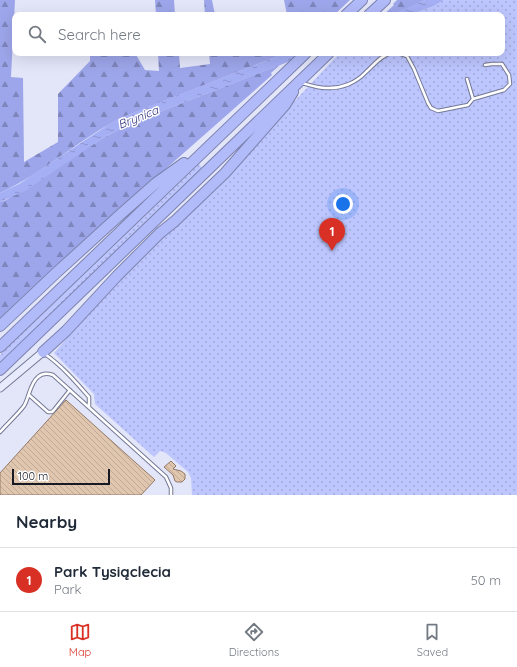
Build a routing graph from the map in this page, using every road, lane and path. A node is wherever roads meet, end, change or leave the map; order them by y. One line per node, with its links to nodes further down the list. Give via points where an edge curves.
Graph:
1 (362, 0): 3 (highway)
2 (385, 0): 4 (highway)
3 (349, 12)
4 (372, 12)
5 (303, 56): 13 (highway)
6 (325, 56): 11 (highway)
7 (385, 56): 11 (lane, via 353,83 326,88)
8 (407, 56): 12 (lane, via 431,108 438,111 468,105)
9 (485, 65): 12 (lane, via 502,64 509,75 510,84 504,90)
10 (467, 79): 12 (lane)
11 (299, 82): 16 (highway, via 285,105 225,173 138,254); 17 (highway)
12 (473, 99)
13 (216, 139): 14 (highway, via 156,183); 15 (highway)
14 (0, 326)
15 (0, 347)
16 (43, 352): 18 (main road); 21 (lane, via 69,374 89,397)
17 (0, 370)
18 (0, 388)
19 (70, 390): 20 (lane, via 54,410 48,412); 20 (lane, via 52,375 43,374 35,379); 21 (lane)
20 (29, 395): 22 (lane, via 23,406)
21 (89, 407): 23 (lane, via 166,477)
22 (0, 432)
23 (171, 495)

